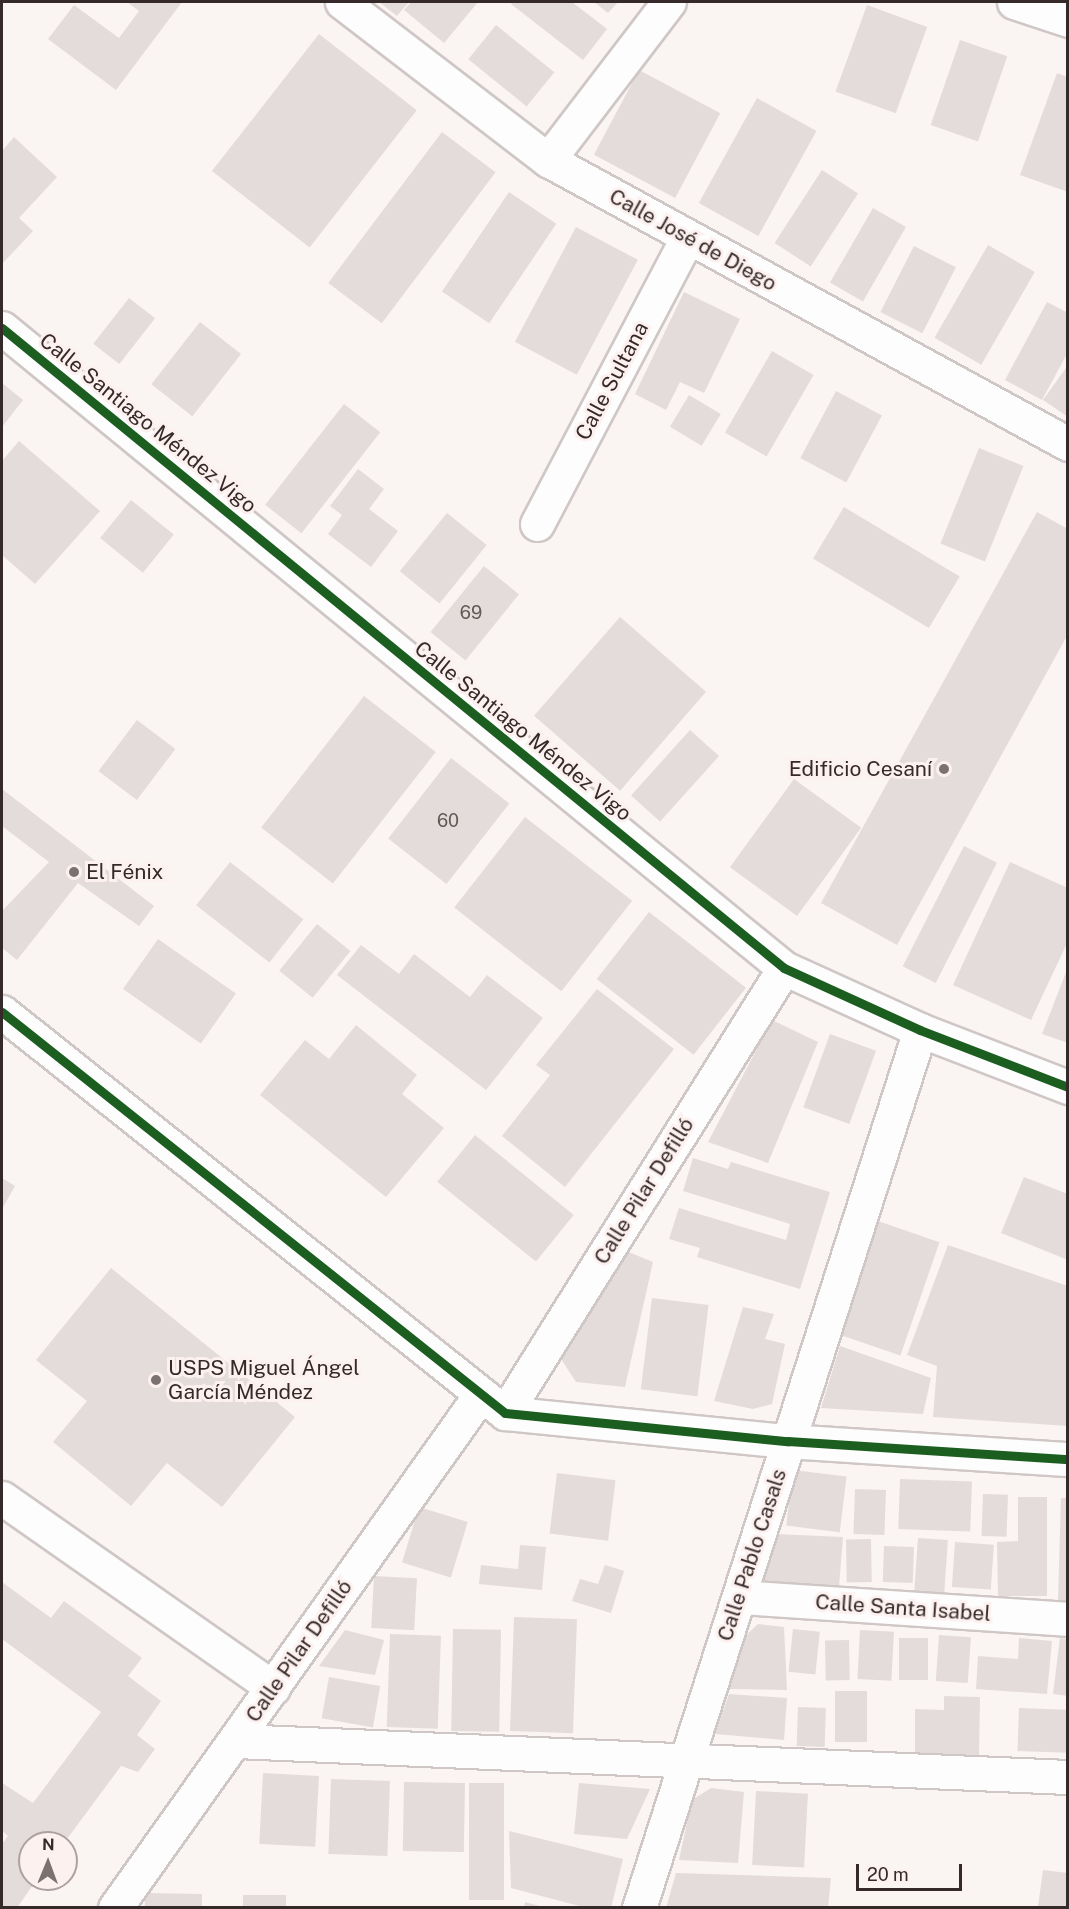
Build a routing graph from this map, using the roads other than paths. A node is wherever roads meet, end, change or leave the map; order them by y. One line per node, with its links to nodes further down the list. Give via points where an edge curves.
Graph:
1 (342, 2): 5 (street, Calle José de Diego)
2 (669, 2): 5 (street)
3 (1014, 2): 4 (street)
4 (1068, 20)
5 (548, 160): 6 (street, Calle José de Diego)
6 (687, 238): 8 (street, Calle José de Diego); 9 (street, Calle Sultana)
7 (2, 328): 10 (street, Calle Santiago Méndez Vigo)
8 (1068, 444)
9 (537, 524)
10 (783, 968): 12 (street, Calle Santiago Méndez Vigo); 14 (street, Calle Pilar Defilló)
11 (2, 1012): 14 (street)
12 (920, 1030): 13 (street, Calle Santiago Méndez Vigo); 15 (street, Calle Pablo Casals)
13 (1068, 1087)
14 (493, 1404): 15 (street); 20 (street, Calle Pilar Defilló)
15 (788, 1441): 16 (street); 18 (street, Calle Pablo Casals)
16 (1068, 1459)
17 (2, 1498): 20 (street)
18 (739, 1597): 19 (street, Calle Santa Isabel); 22 (street, Calle Pablo Casals)
19 (1068, 1619)
20 (273, 1688): 21 (street, Calle Pilar Defilló)
21 (236, 1741): 22 (street); 24 (street, Calle Pilar Defilló)
22 (686, 1761): 23 (street); 25 (street, Calle Pablo Casals)
23 (1068, 1777)
24 (115, 1908)
25 (639, 1908)

